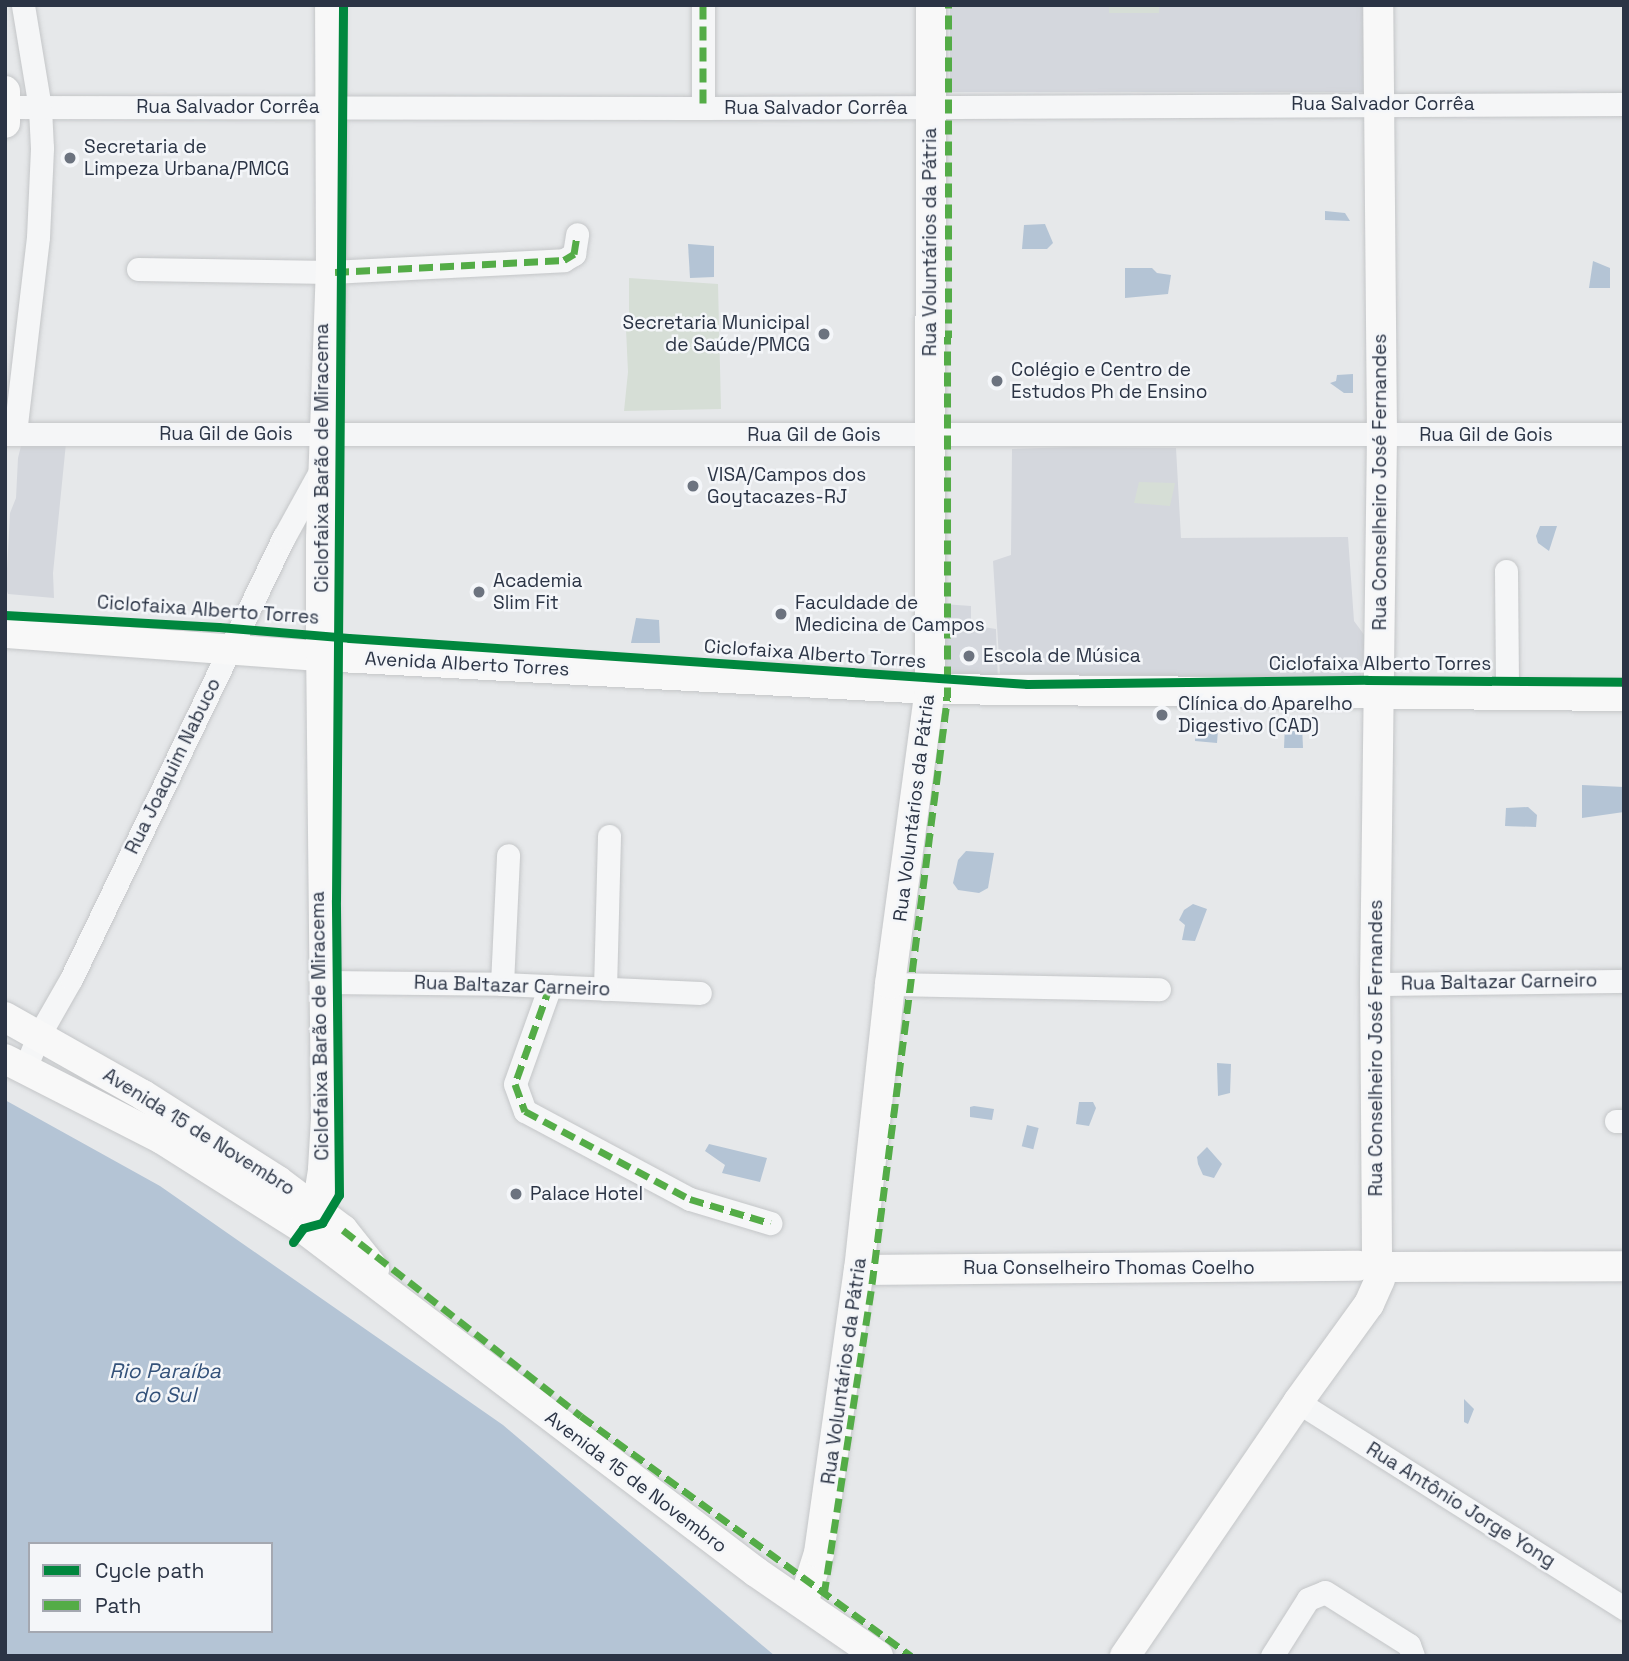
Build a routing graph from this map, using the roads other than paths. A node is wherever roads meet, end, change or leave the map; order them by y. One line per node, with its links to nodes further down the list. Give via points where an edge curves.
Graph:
1 (23, 5): 11 (street)
2 (330, 5): 8 (main road)
3 (703, 5): 12 (street)
4 (931, 5): 10 (main road, Rua Voluntários da Pátria)
5 (1378, 5): 6 (main road, Rua Conselheiro José Fernandes)
6 (1377, 104): 7 (street, Rua Salvador Corrêa); 10 (street, Rua Salvador Corrêa); 20 (main road, Rua Conselheiro José Fernandes)
7 (1624, 104)
8 (328, 106): 11 (street, Rua Salvador Corrêa); 12 (street, Rua Salvador Corrêa); 15 (main road)
9 (6, 107): 11 (street, Rua Salvador Corrêa)
10 (929, 107): 12 (street, Rua Salvador Corrêa); 19 (main road, Rua Voluntários da Pátria)
11 (40, 108): 16 (street, via 38,237)
12 (703, 108)
13 (577, 234): 15 (street, via 574,254 564,260)
14 (138, 269): 15 (street)
15 (331, 272): 18 (main road)
16 (10, 434): 18 (street, Rua Gil de Gois)
17 (1624, 434): 20 (street, Rua Gil de Gois)
18 (326, 435): 19 (street, Rua Gil de Gois); 21 (main road)
19 (930, 435): 20 (street, Rua Gil de Gois); 28 (main road, Rua Voluntários da Pátria)
20 (1382, 436): 29 (main road, Rua Conselheiro José Fernandes)
21 (324, 466): 22 (street, Rua Joaquim Nabuco); 23 (main road)
22 (284, 537): 23 (street); 26 (street, Rua Joaquim Nabuco)
23 (321, 539): 27 (main road)
24 (1506, 571): 30 (street)
25 (5, 633): 26 (main road, Avenida Alberto Torres)
26 (230, 648): 27 (main road, Avenida Alberto Torres); 44 (street, Rua Joaquim Nabuco, via 71,979)
27 (321, 656): 28 (main road, Avenida Alberto Torres); 35 (main road)
28 (930, 690): 29 (main road, Avenida Alberto Torres); 37 (main road, Rua Voluntários da Pátria)
29 (1378, 694): 30 (main road, Avenida Alberto Torres); 38 (main road, Rua Conselheiro José Fernandes)
30 (1507, 695): 31 (main road, Avenida Alberto Torres)
31 (1624, 696)
32 (609, 836): 40 (street)
33 (508, 855): 36 (street)
34 (1624, 981): 38 (street, Rua Baltazar Carneiro)
35 (324, 982): 36 (street, Rua Baltazar Carneiro); 46 (main road, via 324,1169)
36 (502, 984): 39 (street, Rua Baltazar Carneiro)
37 (890, 984): 41 (street); 50 (main road, Rua Voluntários da Pátria)
38 (1375, 984): 48 (main road, Rua Conselheiro José Fernandes)
39 (550, 986): 40 (street, Rua Baltazar Carneiro); 47 (street, via 515,1084 525,1111 690,1199)
40 (605, 989): 42 (street, Rua Baltazar Carneiro)
41 (1159, 989)
42 (700, 993)
43 (5, 1017): 44 (main road, Avenida 15 de Novembro)
44 (38, 1035): 45 (street, Rua Joaquim Nabuco); 46 (main road, Avenida 15 de Novembro, via 143,1095)
45 (15, 1064): 46 (main road, Avenida 15 de Novembro)
46 (310, 1218): 52 (main road, Avenida 15 de Novembro, via 399,1303)
47 (770, 1223)
48 (1376, 1266): 49 (main road, Rua Conselheiro Thomas Coelho); 50 (main road, Rua Conselheiro Thomas Coelho); 51 (main road, Rua Conselheiro José Fernandes, via 1369,1304)
49 (1624, 1266)
50 (859, 1270): 52 (main road, Rua Voluntários da Pátria, via 819,1553)
51 (1298, 1402): 53 (street, Rua Antônio Jorge Yong); 55 (main road, Rua Conselheiro José Fernandes)
52 (803, 1603): 54 (main road, Avenida 15 de Novembro)
53 (1624, 1608)
54 (878, 1656)
55 (1125, 1656)
56 (1272, 1656): 57 (street, via 1308,1599 1325,1592 1409,1645)
57 (1413, 1656)

